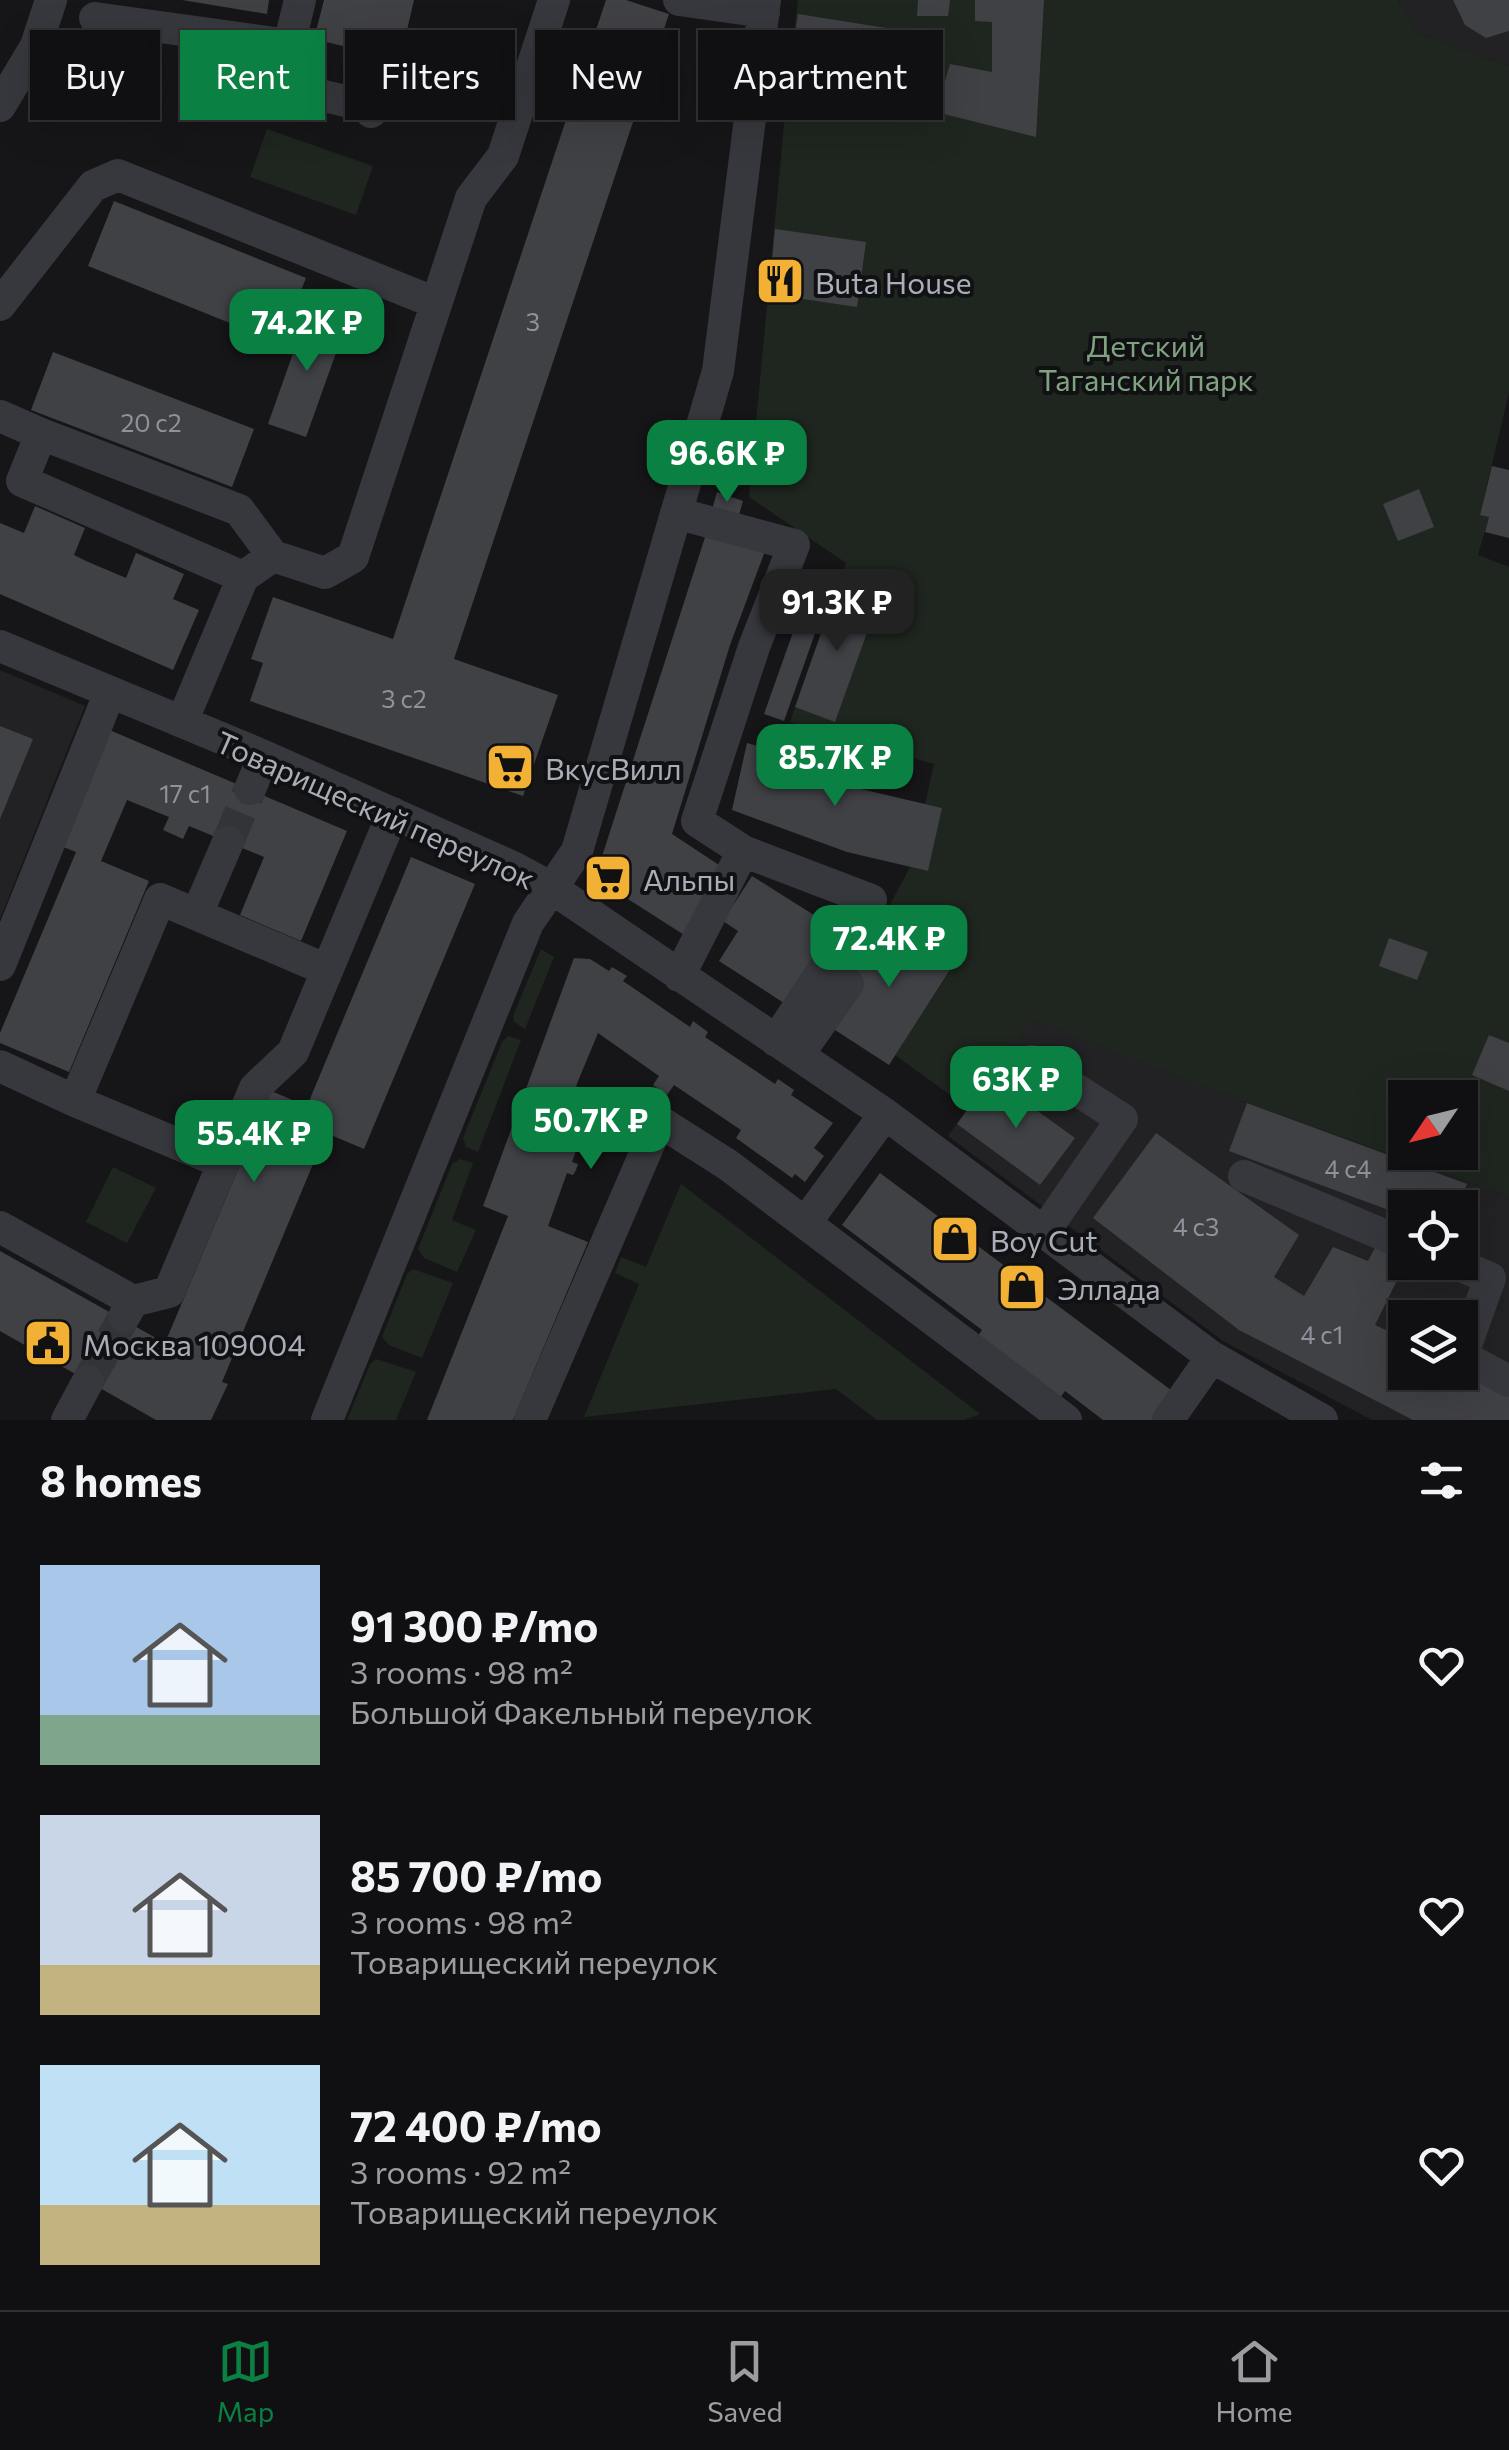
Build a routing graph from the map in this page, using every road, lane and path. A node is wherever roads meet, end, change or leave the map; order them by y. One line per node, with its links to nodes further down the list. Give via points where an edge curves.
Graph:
1 (50, 0): 9 (street, via 36,46)
2 (300, 0): 8 (street)
3 (554, 0): 10 (street, via 502,156 471,198)
4 (679, 0): 5 (street)
5 (764, 6): 14 (street, via 718,372)
6 (95, 18): 7 (street)
7 (181, 30)
8 (293, 30)
9 (0, 106)
10 (436, 303): 11 (street, via 118,175 93,186); 15 (street, via 353,557 325,573)
11 (0, 305)
12 (0, 416): 13 (street)
13 (41, 434): 15 (street, via 240,510); 16 (street, via 22,480)
14 (676, 512): 24 (street, via 794,545 696,821); 25 (street, via 577,850)
15 (273, 556): 16 (street)
16 (243, 577): 19 (street)
17 (0, 646): 18 (street, Товарищеский переулок)
18 (110, 692): 19 (street, Товарищеский переулок); 29 (street)
19 (182, 722): 20 (street, Товарищеский переулок)
20 (264, 756): 21 (street); 22 (street, Товарищеский переулок)
21 (250, 789)
22 (393, 813): 25 (street, Товарищеский переулок); 30 (street)
23 (228, 842): 27 (street)
24 (743, 850): 26 (street); 31 (street)
25 (550, 887): 31 (street, Товарищеский переулок); 50 (street, via 528,923)
26 (870, 900)
27 (197, 914): 30 (street); 36 (street, via 160,899)
28 (836, 950): 33 (street)
29 (0, 965)
30 (328, 970): 38 (street, via 293,1052 255,1088)
31 (679, 976): 33 (street, Товарищеский переулок)
32 (848, 984): 33 (street)
33 (787, 1048): 37 (street, Товарищеский переулок)
34 (1032, 1061): 42 (street, via 1122,1120)
35 (0, 1066): 36 (street)
36 (75, 1100): 38 (street)
37 (884, 1114): 40 (street); 42 (street, Товарищеский переулок)
38 (223, 1163): 41 (street, via 170,1292 128,1310)
39 (1244, 1176): 43 (street)
40 (806, 1222): 51 (street, via 659,1121); 52 (street)
41 (0, 1227)
42 (1044, 1232): 45 (street, Товарищеский переулок)
43 (1388, 1237)
44 (1478, 1273): 46 (street, via 1490,1278 1462,1356)
45 (1212, 1357): 48 (street, Товарищеский переулок); 53 (street)
46 (1509, 1380)
47 (88, 1382): 49 (street)
48 (1286, 1412): 54 (street, Товарищеский переулок)
49 (67, 1420)
50 (328, 1420)
51 (530, 1420)
52 (1066, 1420)
53 (1168, 1420)
54 (1322, 1420)

